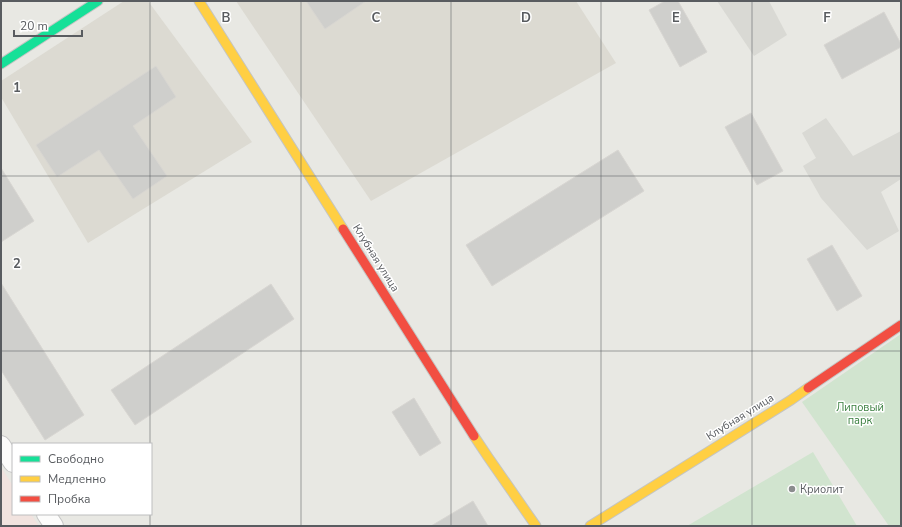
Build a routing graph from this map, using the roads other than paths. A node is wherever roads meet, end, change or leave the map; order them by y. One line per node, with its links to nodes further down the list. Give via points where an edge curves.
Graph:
1 (98, 1): 3 (street)
2 (198, 1): 9 (street, Клубная улица, via 488,458)
3 (1, 64)
4 (901, 325): 10 (street, Клубная улица, via 790,400)
5 (1, 445): 6 (street)
6 (12, 462)
7 (47, 515): 8 (street)
8 (54, 526)
9 (536, 526)
10 (590, 526)

